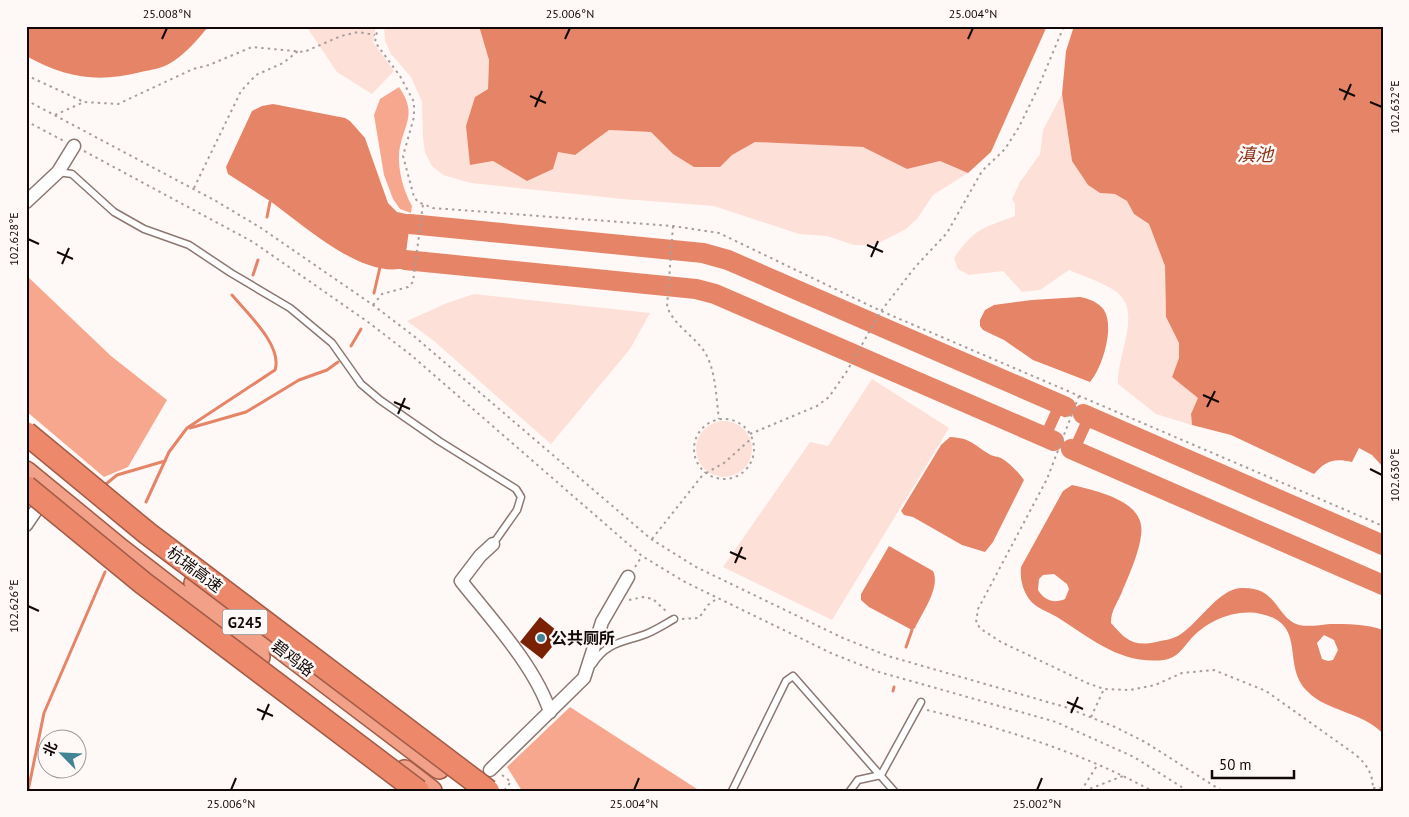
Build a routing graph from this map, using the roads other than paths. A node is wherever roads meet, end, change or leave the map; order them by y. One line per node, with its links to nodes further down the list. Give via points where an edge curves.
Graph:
1 (74, 146): 2 (street)
2 (58, 172): 3 (street); 10 (lane, via 72,174 122,216 144,229 189,245 290,308 332,343 361,384 380,400 516,489 521,497 517,510)
3 (26, 202)
4 (26, 433): 19 (highway, 杭瑞高速, bridge, via 147,533)
5 (26, 446): 22 (highway, 碧鸡路 / G245, via 139,541)
6 (26, 472): 8 (highway, 碧鸡路 / G245)
7 (26, 487): 20 (highway, bridge, via 143,583)
8 (49, 491): 9 (street); 21 (highway, 碧鸡路 / G245)
9 (26, 525)
10 (493, 544): 17 (street, via 461,582 525,664 546,697)
11 (628, 577): 14 (street)
12 (674, 619): 15 (lane, via 645,634 617,642 596,659)
13 (564, 639): 14 (lane)
14 (595, 640): 15 (street)
15 (584, 678): 17 (street)
16 (919, 705): 18 (lane)
17 (550, 712): 19 (street)
18 (881, 775): 23 (lane, via 793,676 786,681); 24 (lane, via 858,780); 25 (lane)
19 (491, 776)
20 (418, 791)
21 (431, 791)
22 (470, 791)
23 (732, 791)
24 (850, 791)
25 (894, 791)

